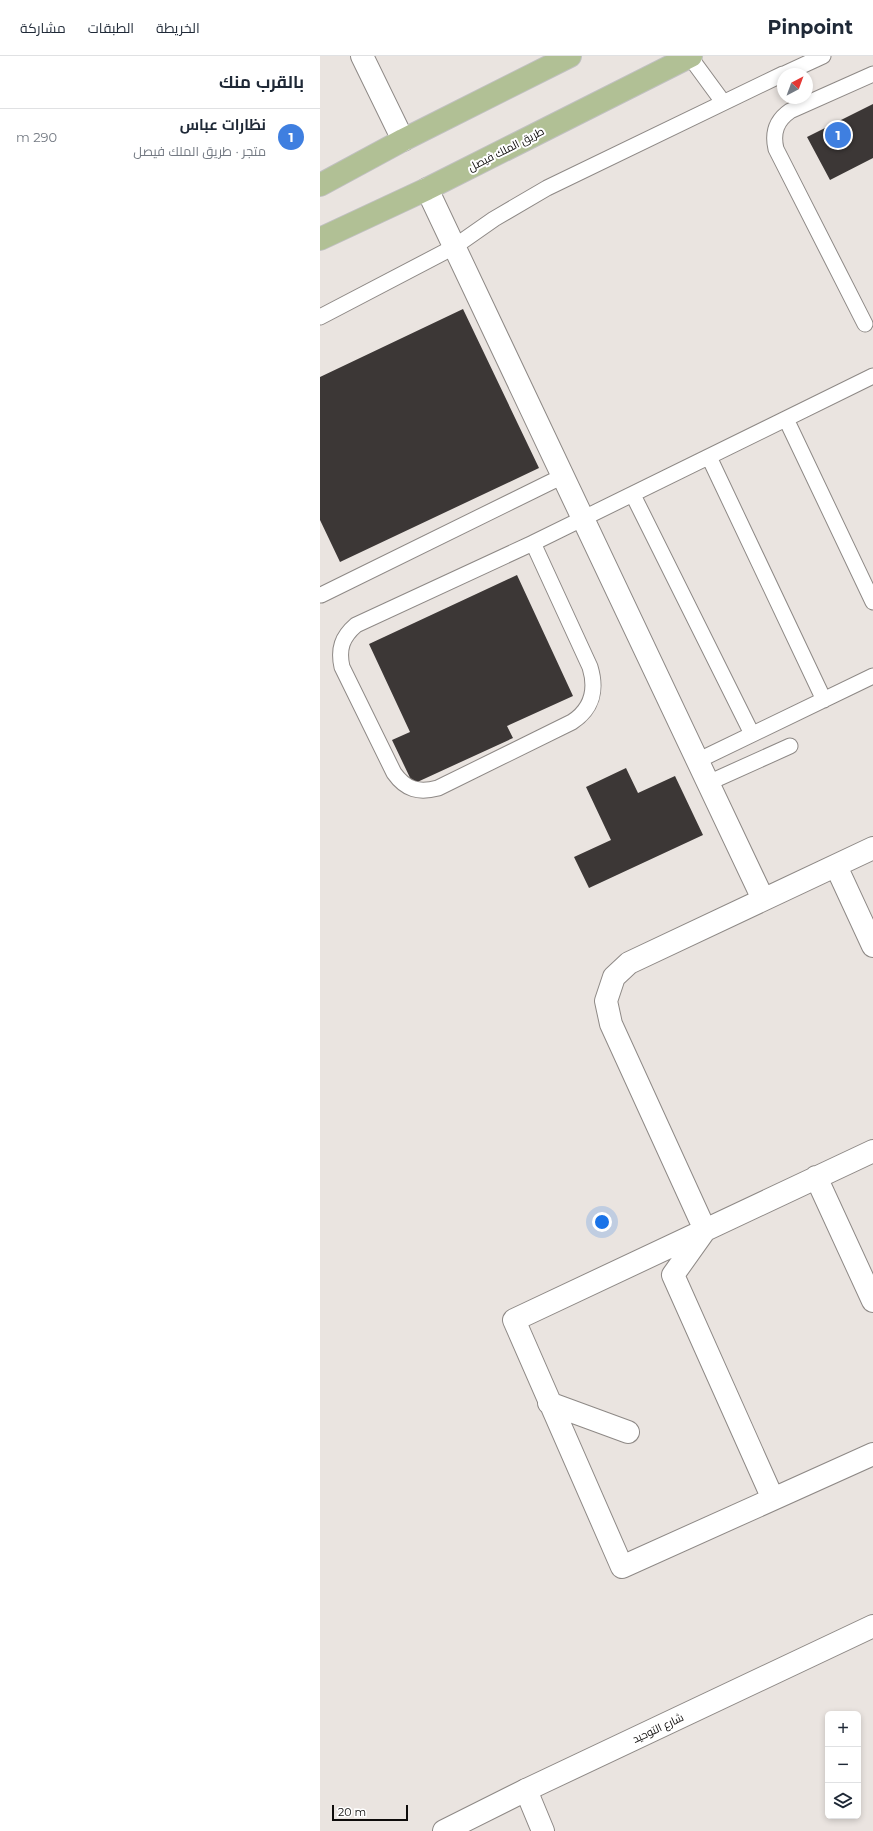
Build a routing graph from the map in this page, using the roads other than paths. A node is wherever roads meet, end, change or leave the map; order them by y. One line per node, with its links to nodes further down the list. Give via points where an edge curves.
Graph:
1 (362, 56): 9 (street)
2 (570, 56): 9 (main road)
3 (691, 56): 8 (lane); 11 (main road, طريق الملك فيصل)
4 (823, 56): 5 (lane)
5 (797, 68)
6 (873, 74): 15 (lane, via 787,113 778,123 774,140 776,149)
7 (777, 77): 8 (lane)
8 (723, 102): 13 (lane, via 540,192 494,219)
9 (403, 140): 10 (main road)
10 (320, 185)
11 (427, 189): 12 (main road, طريق الملك فيصل); 13 (street)
12 (320, 238)
13 (454, 247): 14 (lane); 19 (street)
14 (320, 317)
15 (865, 324)
16 (873, 376): 17 (lane)
17 (786, 419): 18 (lane); 24 (lane)
18 (709, 457): 20 (lane); 26 (lane)
19 (563, 476): 21 (street); 23 (lane)
20 (633, 495): 21 (lane); 27 (lane)
21 (584, 520): 22 (lane); 29 (street)
22 (533, 543): 22 (lane, via 356,625 344,639 340,658 342,667 394,773 402,783 414,790 422,792 438,788 572,722 579,718 590,703 594,684 590,667)
23 (320, 594)
24 (873, 602)
25 (873, 676): 26 (lane)
26 (824, 700): 27 (lane)
27 (752, 734): 29 (lane)
28 (790, 746): 30 (lane)
29 (697, 761): 30 (street)
30 (708, 783): 33 (street)
31 (873, 848): 32 (street)
32 (836, 866): 33 (street); 34 (street)
33 (762, 899): 37 (street, via 629,963 614,977 606,1001 611,1024)
34 (871, 937)
35 (873, 1151): 36 (street)
36 (816, 1177): 37 (street); 38 (street)
37 (705, 1230): 39 (street, via 514,1320); 42 (street, via 673,1275)
38 (873, 1301)
39 (549, 1403): 40 (street); 42 (street, via 622,1567)
40 (628, 1432)
41 (873, 1454): 42 (street)
42 (773, 1499)
43 (873, 1626): 44 (street, شارع التوحيد)
44 (526, 1790): 45 (street, شارع التوحيد); 46 (street)
45 (444, 1831)
46 (543, 1831)

